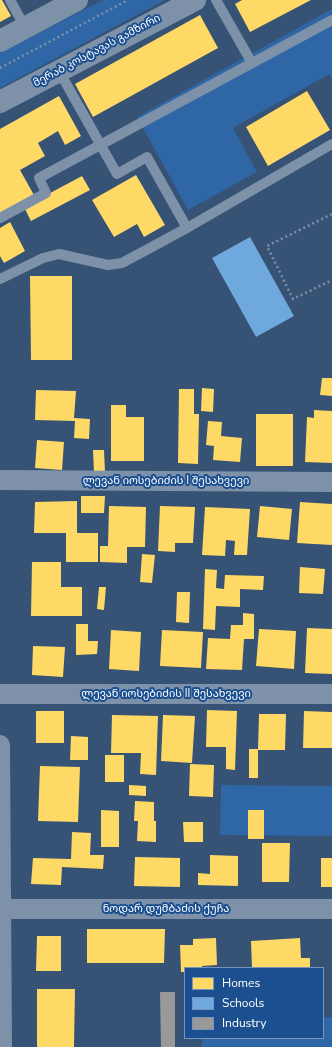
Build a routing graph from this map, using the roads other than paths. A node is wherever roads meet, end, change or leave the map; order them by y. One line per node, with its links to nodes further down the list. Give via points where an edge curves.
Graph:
1 (10, 0): 6 (lane)
2 (77, 0): 6 (street)
3 (195, 0): 9 (street, მერაბ კოსტავას გამზირი)
4 (216, 0): 8 (lane)
5 (332, 20): 8 (lane)
6 (25, 27): 7 (street)
7 (0, 41)
8 (252, 63): 11 (lane)
9 (59, 71): 10 (street, მერაბ კოსტავას გამზირი); 11 (lane)
10 (0, 102)
11 (101, 144): 13 (lane, via 39,178 46,193); 14 (lane, via 117,174 147,157)
12 (332, 144): 14 (lane)
13 (0, 218)
14 (188, 228): 15 (lane, via 122,263 108,265 59,254 43,258)
15 (0, 279)
16 (0, 480): 17 (street, ლევან იოსებიძის I შესახვევი)
17 (332, 482)
18 (0, 694): 19 (street, ლევან იოსებიძის II შესახვევი)
19 (332, 694)
20 (0, 745): 21 (street)
21 (1, 909): 22 (street, ნოდარ დუმბაძის ქუჩა); 23 (street)
22 (332, 909)
23 (2, 1047)

